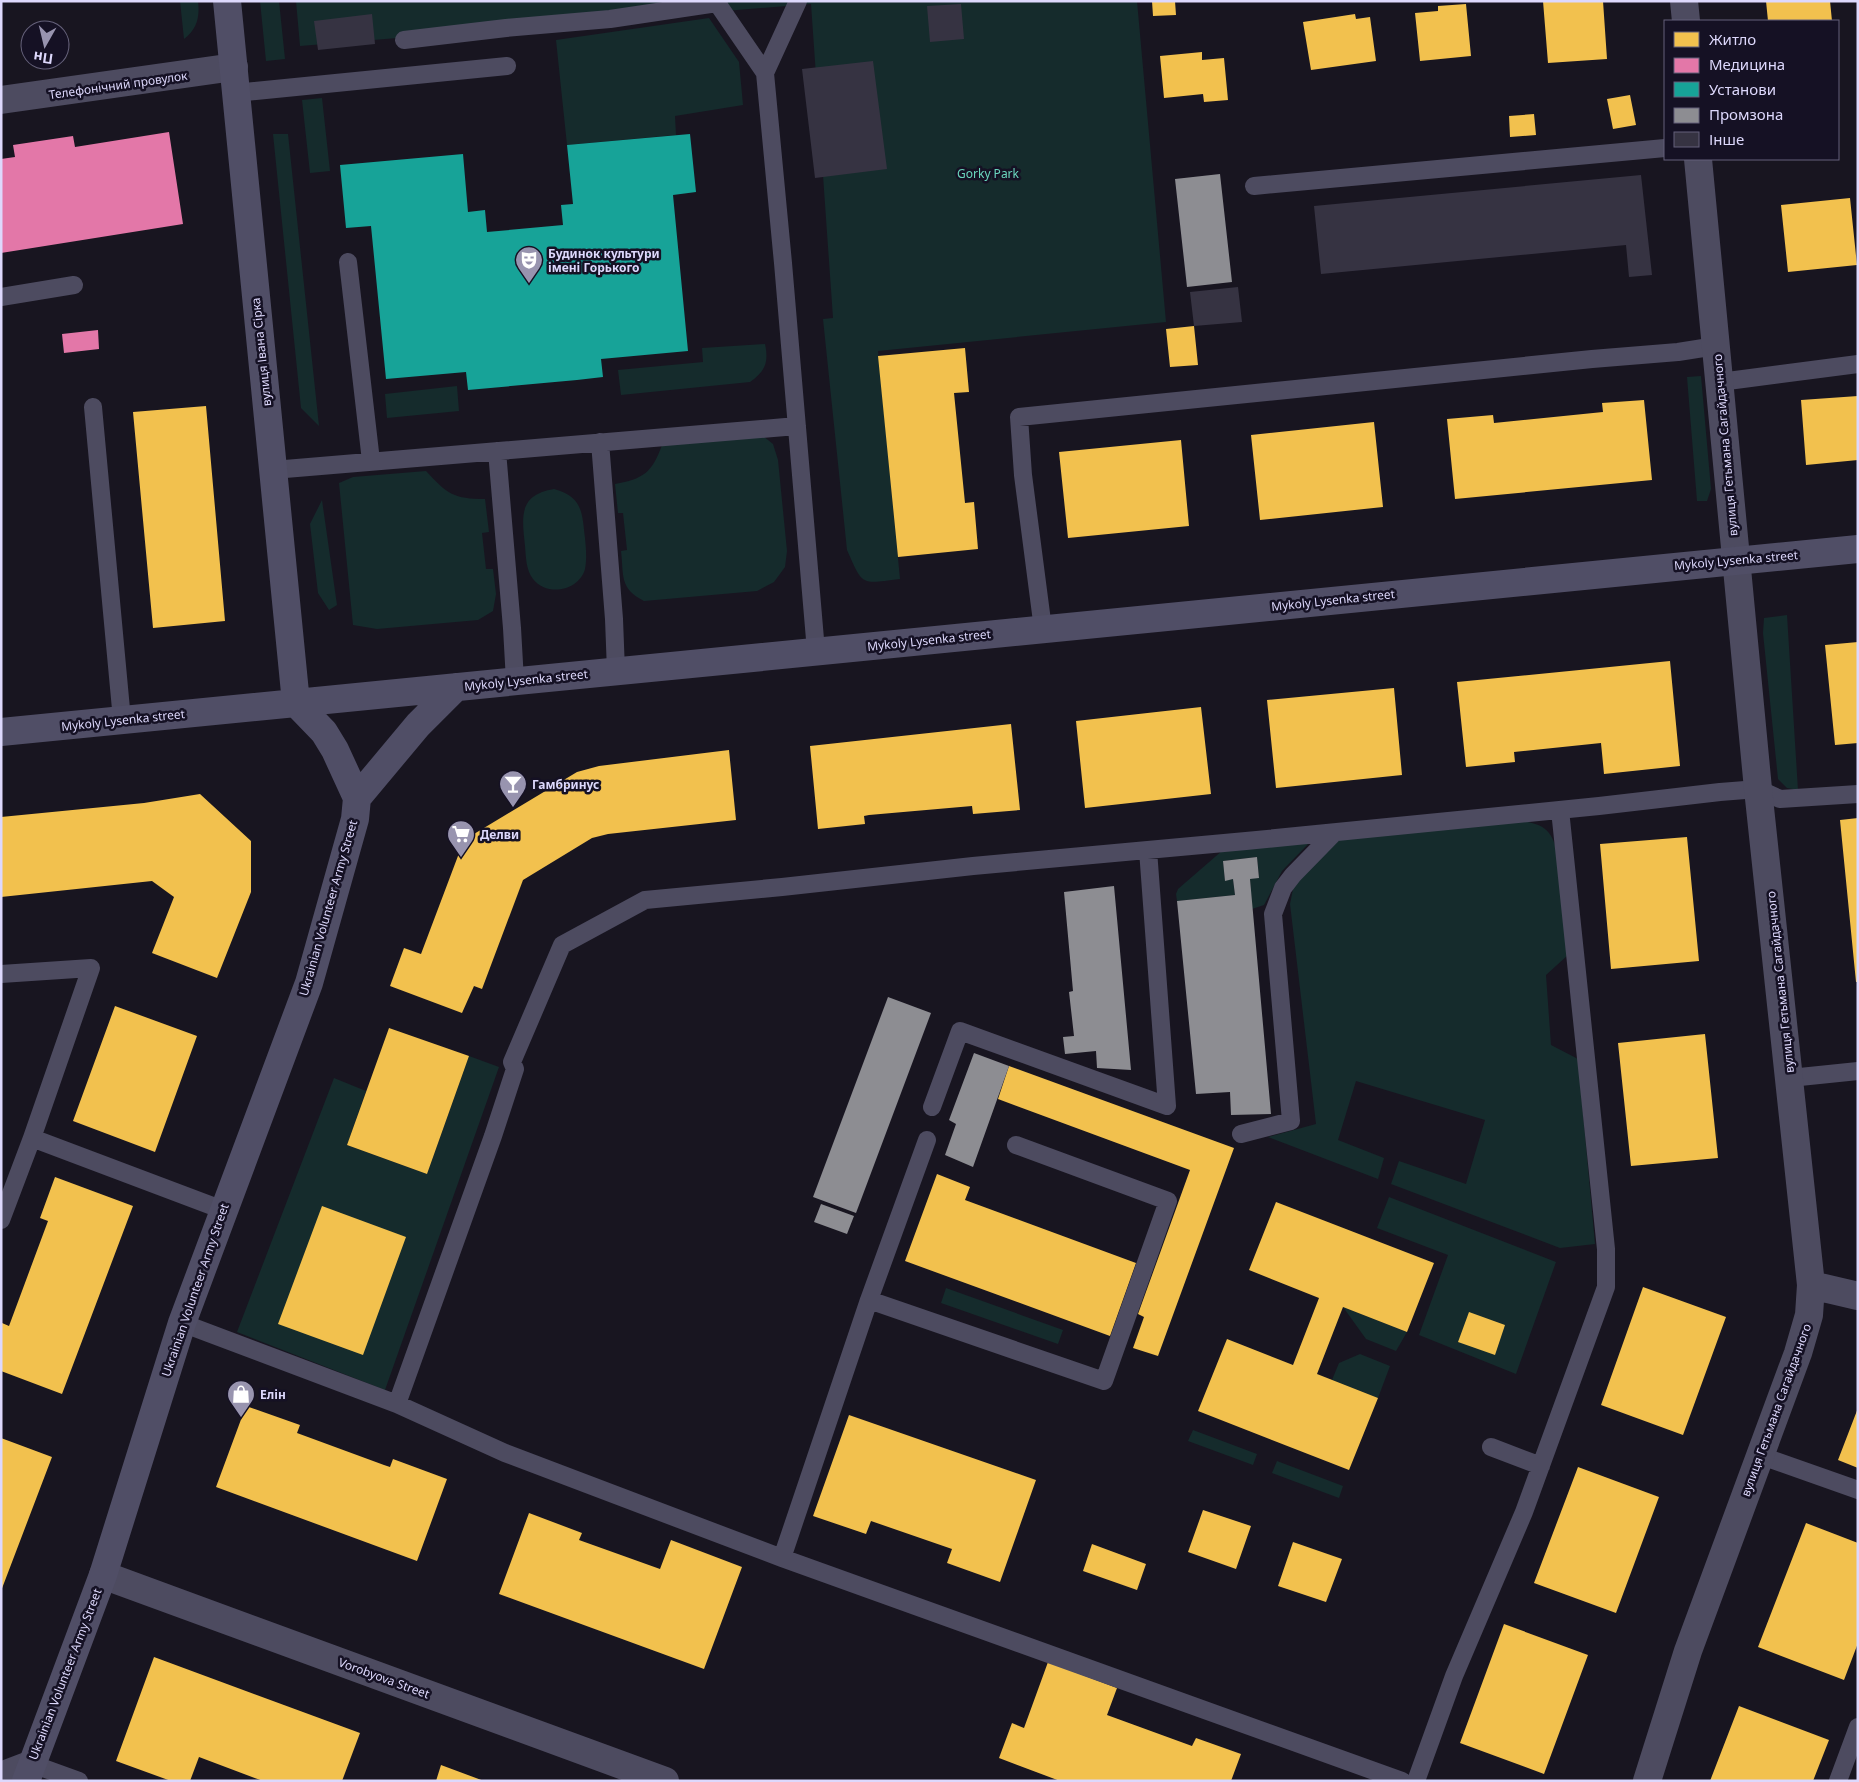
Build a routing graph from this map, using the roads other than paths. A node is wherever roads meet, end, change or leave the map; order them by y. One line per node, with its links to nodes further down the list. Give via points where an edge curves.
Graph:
1 (228, 1): 9 (street, вулиця Івана Сірка)
2 (798, 1): 8 (lane)
3 (1684, 1): 5 (street)
4 (718, 2): 6 (lane, via 610,19); 8 (lane)
5 (1686, 20)
6 (404, 40)
7 (507, 66): 9 (lane)
8 (764, 73): 21 (lane)
9 (235, 80): 10 (street, Телефонічний провулок, via 169,78); 25 (street, вулиця Івана Сірка)
10 (1, 100)
11 (1664, 148): 13 (lane)
12 (1698, 160): 17 (street, вулиця Гетьмана Сагайдачного)
13 (1254, 186)
14 (348, 262): 24 (lane)
15 (74, 285): 16 (lane)
16 (1, 297)
17 (1716, 346): 19 (street, вулиця Гетьмана Сагайдачного); 28 (lane, via 1019,417 1023,475)
18 (1858, 364): 19 (lane)
19 (1720, 382): 27 (street, вулиця Гетьмана Сагайдачного)
20 (93, 407): 34 (lane)
21 (797, 426): 22 (lane); 29 (lane)
22 (600, 442): 23 (lane); 30 (lane)
23 (497, 451): 24 (lane); 31 (lane)
24 (372, 461): 25 (lane)
25 (273, 470): 33 (street, вулиця Івана Сірка)
26 (1858, 549): 27 (street, Mykoly Lysenka street)
27 (1736, 561): 28 (street, Mykoly Lysenka street); 36 (street, вулиця Гетьмана Сагайдачного)
28 (1043, 629): 29 (street, Mykoly Lysenka street)
29 (816, 652): 30 (street, Mykoly Lysenka street)
30 (616, 671): 31 (street, Mykoly Lysenka street)
31 (515, 680): 32 (street, Mykoly Lysenka street)
32 (456, 687): 33 (street, Mykoly Lysenka street); 38 (street, via 418,725)
33 (296, 703): 34 (street, Mykoly Lysenka street); 38 (street, via 324,732)
34 (122, 720): 35 (street, Mykoly Lysenka street)
35 (1, 732)
36 (1758, 789): 37 (lane, via 1780,800); 39 (lane); 44 (street, вулиця Гетьмана Сагайдачного)
37 (1858, 794)
38 (357, 798): 50 (street, Ukrainian Volunteer Army Street, via 355,819 313,970)
39 (1560, 810): 40 (lane); 59 (lane, via 1605,1240 1606,1287)
40 (1334, 832): 41 (lane); 46 (lane, via 1283,888 1273,914 1291,1121)
41 (1148, 850): 45 (lane, via 1167,1106 960,1031); 56 (lane, via 645,900 562,945 512,1062 515,1069 493,1136)
42 (1, 974): 47 (lane, via 91,968)
43 (1858, 1071): 44 (lane)
44 (1790, 1078): 52 (street, вулиця Гетьмана Сагайдачного)
45 (932, 1107)
46 (1241, 1134)
47 (32, 1138): 50 (lane); 51 (lane)
48 (927, 1140): 54 (lane)
49 (1016, 1145): 54 (lane, via 1168,1201 1104,1381)
50 (223, 1210): 55 (street, Ukrainian Volunteer Army Street)
51 (1, 1220)
52 (1811, 1285): 53 (street); 58 (street, вулиця Гетьмана Сагайдачного, via 1808,1322)
53 (1858, 1296)
54 (869, 1300): 61 (lane)
55 (182, 1323): 56 (lane); 62 (street, Ukrainian Volunteer Army Street)
56 (397, 1404): 61 (lane, via 505,1453)
57 (1491, 1447): 59 (lane)
58 (1759, 1455): 60 (lane); 70 (street, вулиця Гетьмана Сагайдачного, via 1688,1650)
59 (1541, 1466): 69 (lane, via 1454,1676)
60 (1858, 1490)
61 (782, 1558): 68 (lane)
62 (103, 1575): 64 (street, Ukrainian Volunteer Army Street); 67 (street, Vorobyova Street)
63 (1856, 1736): 71 (lane)
64 (29, 1772): 65 (street); 66 (lane)
65 (1, 1776)
66 (79, 1781)
67 (665, 1781)
68 (1402, 1781)
69 (1416, 1781)
70 (1647, 1781)
71 (1838, 1781)

